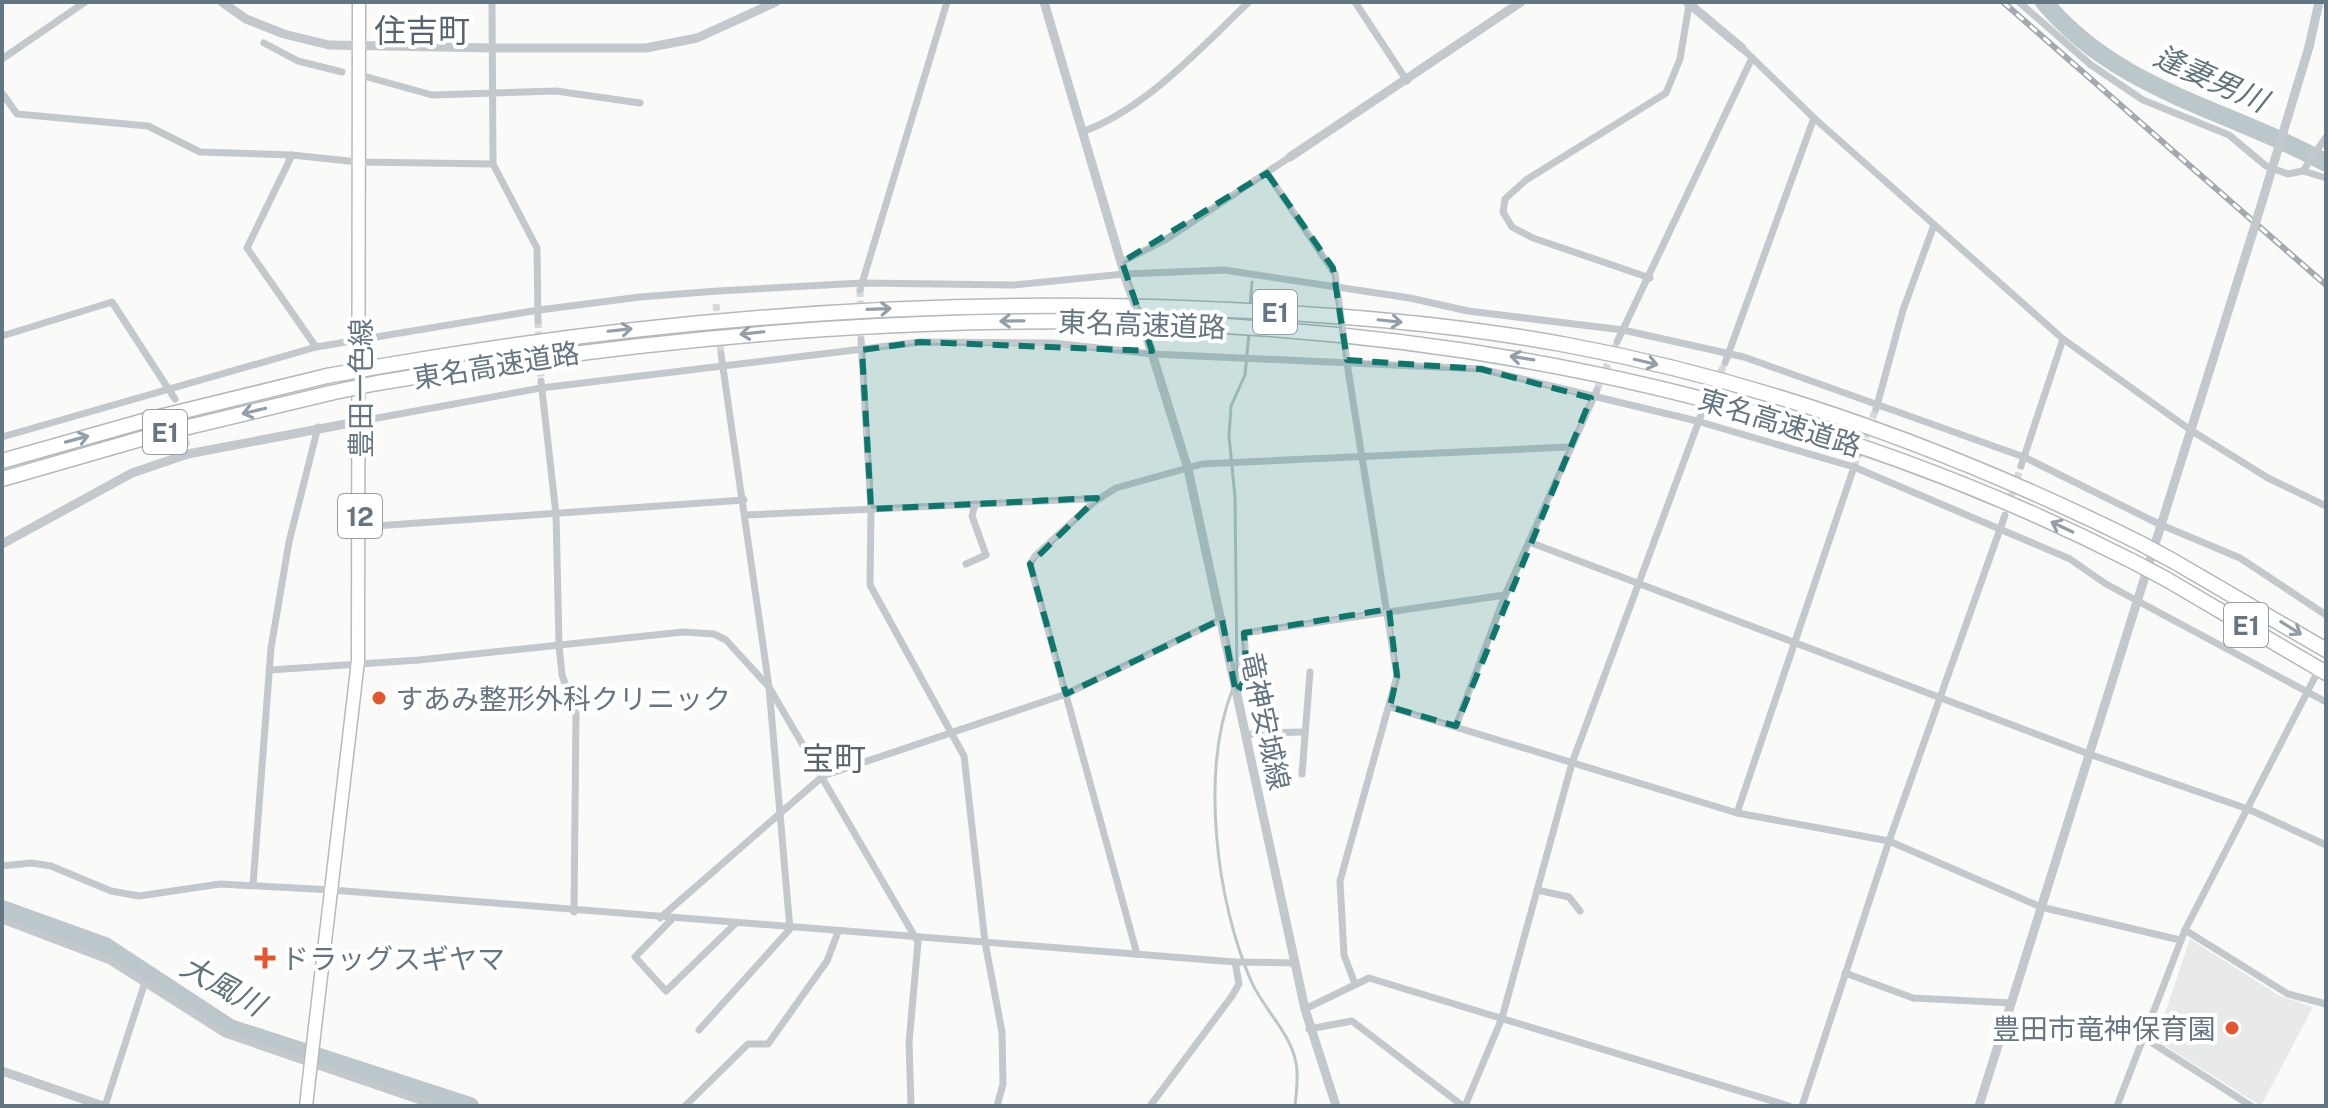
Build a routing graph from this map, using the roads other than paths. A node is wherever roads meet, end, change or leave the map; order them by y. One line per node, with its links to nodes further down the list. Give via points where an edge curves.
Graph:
1 (85, 2): 20 (street)
2 (222, 2): 14 (street)
3 (359, 2): 16 (main road, 豊田一色線 / 12)
4 (492, 2): 17 (street)
5 (776, 2): 17 (street, via 697,38 646,48)
6 (947, 2): 41 (street)
7 (1044, 2): 28 (street)
8 (1249, 2): 28 (street, via 1153,89 1104,124)
9 (1355, 2): 23 (street)
10 (1521, 2): 23 (street)
11 (2019, 2): 34 (street, via 2143,100 2229,135 2266,166 2288,174)
12 (2319, 2): 69 (street, bridge)
13 (1688, 3): 18 (street); 40 (street, via 1680,59 1666,93 1526,180 1505,199 1503,212 1512,227 1533,238)
14 (235, 6): 15 (street)
15 (273, 30): 16 (street, via 329,45); 21 (street, via 266,45 298,61)
16 (360, 46): 17 (street); 22 (main road, 豊田一色線 / 12)
17 (493, 48): 25 (street)
18 (1742, 48): 19 (street)
19 (1752, 58): 27 (street); 40 (street)
20 (2, 59)
21 (342, 72)
22 (360, 75): 25 (street, via 432,95); 32 (main road, 豊田一色線 / 12)
23 (1407, 81): 31 (street)
24 (2, 93): 30 (street, via 17,114 148,126 200,152)
25 (494, 93): 26 (street, via 556,91); 33 (street)
26 (640, 103)
27 (1814, 118): 37 (street); 55 (street)
28 (1082, 132): 38 (street)
29 (2326, 137): 34 (street)
30 (292, 155): 32 (street); 52 (street, via 247,248)
31 (1290, 157): 35 (street)
32 (358, 162): 33 (street); 50 (main road, 豊田一色線 / 12)
33 (493, 164): 44 (street, via 537,248)
34 (2303, 171): 36 (street)
35 (1267, 173): 38 (street); 72 (street, bridge, via 1335,274)
36 (2326, 178)
37 (1934, 225): 49 (street); 64 (street, via 1903,310)
38 (1122, 262): 39 (street)
39 (1125, 276): 41 (street, via 1014,285); 46 (street, via 1224,270 1468,311); 54 (street, 竜神安城線, bridge)
40 (1650, 278): 46 (street)
41 (861, 287): 42 (street)
42 (718, 291): 43 (street); 44 (street)
43 (716, 304)
44 (539, 310): 45 (street); 50 (street)
45 (538, 321)
46 (1623, 330): 51 (street); 55 (street)
47 (2, 336): 60 (street, via 112,302)
48 (861, 339): 53 (street)
49 (2063, 339): 69 (street); 73 (street)
50 (360, 342): 52 (street); 66 (main road, 豊田一色線 / 12)
51 (1617, 342)
52 (316, 347): 60 (street)
53 (862, 350): 54 (street, via 920,342); 57 (street); 83 (street)
54 (1152, 350): 62 (street, via 1481,369); 77 (street, 竜神安城線)
55 (1729, 352): 58 (street); 64 (street)
56 (721, 354): 57 (street)
57 (722, 363): 59 (street); 79 (street)
58 (1725, 363)
59 (541, 384): 66 (street); 84 (street)
60 (169, 389): 63 (street); 70 (street)
61 (1597, 390): 62 (street)
62 (1591, 398): 67 (street); 71 (street)
63 (175, 399)
64 (1878, 406): 73 (street)
65 (1703, 410): 67 (street)
66 (361, 421): 68 (street); 88 (main road, 豊田一色線 / 12)
67 (1697, 421): 76 (street); 93 (street)
68 (318, 427): 91 (street, via 187,450 132,473); 103 (street, via 289,542)
69 (2189, 429): 82 (street, via 2268,478); 87 (street)
70 (2, 437)
71 (1569, 447): 72 (street); 90 (street)
72 (1361, 454): 77 (street); 96 (street)
73 (2024, 457): 75 (street); 87 (street)
74 (2, 461): 101 (highway, 東名高速道路 / E1, one-way to 101, bridge, via 327,376 579,334 776,314 1062,304 1357,317 1569,345 1781,397 1970,466 2140,543)
75 (2021, 466)
76 (1854, 467): 89 (street); 99 (street)
77 (1188, 469): 80 (street, via 1116,488); 98 (street, 竜神安城線)
78 (2, 479): 105 (highway, 東名高速道路 / E1, one-way to 78, bridge, via 2166,579 1963,483 1773,417 1564,365 1356,335 1057,320 776,330 594,350 377,383 151,436)
79 (744, 500): 84 (street); 85 (street)
80 (1094, 502): 81 (street); 109 (street, via 1030,564)
81 (975, 504): 83 (street); 92 (street, via 972,516 986,555)
82 (2326, 506)
83 (871, 509): 85 (street); 114 (street, via 870,585)
84 (556, 514): 88 (street); 100 (street)
85 (747, 515): 106 (street)
86 (2005, 515): 89 (street)
87 (2159, 524): 95 (street); 97 (street, via 2240,558)
88 (361, 527): 102 (main road, 豊田一色線 / 12)
89 (1999, 527): 95 (street); 110 (street)
90 (1529, 542): 93 (street); 94 (street)
91 (2, 544)
92 (966, 564)
93 (1638, 580): 99 (street); 118 (street)
94 (1505, 595): 96 (street); 113 (street)
95 (2137, 597): 107 (street); 117 (street)
96 (1389, 609): 108 (street, via 1244,633 1247,677); 112 (street, via 1397,676)
97 (2326, 615)
98 (1222, 619): 108 (street, 竜神安城線); 109 (street)
99 (1795, 640): 110 (street); 123 (street)
100 (559, 645): 102 (street); 106 (street, via 683,632 714,634 736,647); 132 (street, via 562,675 576,714)
101 (2326, 650)
102 (358, 661): 103 (street); 128 (main road, 豊田一色線 / 12)
103 (270, 670): 127 (street)
104 (1310, 672): 115 (street)
105 (2321, 674): 107 (street)
106 (769, 687): 120 (street); 122 (street)
107 (2307, 690): 111 (street); 121 (street)
108 (1236, 693): 116 (street, 竜神安城線)
109 (1066, 694): 114 (street); 143 (street)
110 (1942, 695): 117 (street); 124 (street)
111 (2326, 702)
112 (1390, 707): 113 (street); 148 (street, via 1340,881 1344,955)
113 (1456, 726): 118 (street)
114 (951, 731): 120 (street); 142 (street, via 964,756)
115 (1305, 732): 116 (street); 119 (street)
116 (1246, 737): 145 (street, 竜神安城線)
117 (2089, 754): 121 (street); 130 (street)
118 (1572, 763): 123 (street); 129 (street)
119 (1302, 774)
120 (823, 776): 122 (street); 140 (street)
121 (2248, 809): 125 (street); 138 (street)
122 (781, 813): 133 (street); 137 (street)
123 (1737, 813): 124 (street)
124 (1889, 841): 130 (street); 146 (street)
125 (2326, 845)
126 (2, 866): 127 (street, via 51,866 111,891 139,896 220,884)
127 (253, 885): 128 (street)
128 (332, 890): 132 (street); 158 (main road, 豊田一色線 / 12, bridge)
129 (1537, 890): 131 (street, via 1569,897); 152 (street)
130 (2041, 907): 141 (street); 149 (street)
131 (1580, 911)
132 (574, 912): 133 (street)
133 (660, 918): 134 (street)
134 (672, 919): 136 (street); 136 (street, via 635,957 666,991)
135 (2, 920): 147 (street, via 110,961)
136 (736, 923): 137 (street)
137 (790, 929): 139 (street); 154 (street)
138 (2185, 930): 141 (street); 150 (street, via 2288,994)
139 (838, 932): 140 (street); 160 (street, via 827,961 768,1044 748,1044)
140 (915, 937): 142 (street); 161 (street)
141 (2180, 940): 155 (street)
142 (985, 942): 143 (street); 162 (street, via 1002,1032 1003,1084)
143 (1137, 954): 144 (street)
144 (1235, 962): 145 (street); 163 (street, via 1239,984 1232,996)
145 (1296, 963): 151 (street, 竜神安城線)
146 (1845, 973): 149 (street, via 1913,998); 167 (street)
147 (145, 982): 157 (street); 159 (street, via 225,1034)
148 (1355, 984): 151 (street); 152 (street, via 1369,978)
149 (2012, 1003): 168 (street)
150 (2326, 1004)
151 (1305, 1009): 153 (street, 竜神安城線)
152 (1502, 1018): 165 (street); 166 (street)
153 (1309, 1029): 164 (street, 竜神安城線); 165 (street, via 1352,1021)
154 (699, 1030)
155 (2143, 1037): 169 (street); 170 (street)
156 (2, 1071): 157 (street)
157 (104, 1106)
158 (306, 1106)
159 (435, 1106)
160 (685, 1106)
161 (911, 1106)
162 (997, 1106)
163 (1150, 1106)
164 (1336, 1106)
165 (1464, 1106)
166 (1789, 1106)
167 (1802, 1106)
168 (1979, 1106)
169 (2117, 1106)
170 (2251, 1106)

